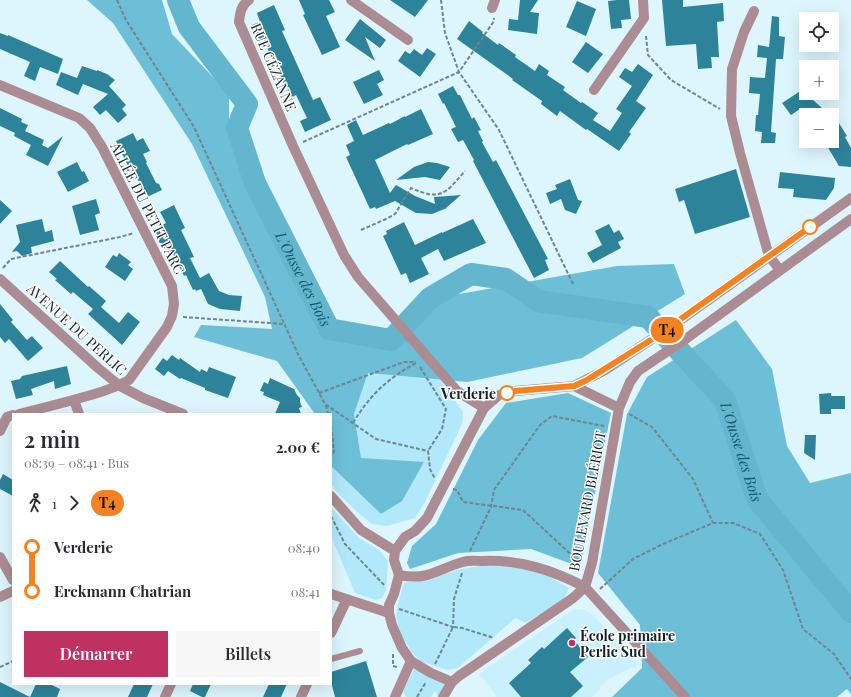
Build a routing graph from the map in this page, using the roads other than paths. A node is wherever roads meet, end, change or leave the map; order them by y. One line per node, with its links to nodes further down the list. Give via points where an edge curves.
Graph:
1 (249, 0): 16 (street, RUE CÉZANNE, via 241,10 239,22 344,256 358,277 457,391)
2 (351, 0): 5 (street)
3 (643, 0): 7 (street, via 644,18)
4 (754, 11): 10 (street, via 732,69 731,116)
5 (408, 40)
6 (0, 85): 13 (street, ALLÉE DU PETIT PARC, via 79,118 90,128 172,286 174,304 167,327 129,380)
7 (594, 90)
8 (851, 198): 10 (street)
9 (851, 219): 11 (street, BOULEVARD BLÉRIOT)
10 (770, 256): 11 (street); 14 (street, via 654,338 605,370)
11 (780, 270): 17 (street, BOULEVARD BLÉRIOT, via 638,372 630,382)
12 (0, 279): 13 (street, AVENUE DU PERLIC)
13 (120, 386): 15 (street); 20 (street, AVENUE DU PERLIC)
14 (574, 386): 16 (street, via 515,391 499,395); 17 (street)
15 (74, 400): 18 (street); 19 (street)
16 (484, 408): 24 (street, via 427,518 415,531 404,536)
17 (619, 408): 28 (street, BOULEVARD BLÉRIOT, via 592,564)
18 (23, 413)
19 (79, 413)
20 (180, 413)
21 (12, 415): 22 (street, via 7,417)
22 (0, 431)
23 (332, 497): 24 (street, via 361,530)
24 (395, 551): 26 (street, via 394,560)
25 (0, 557): 27 (street)
26 (399, 575): 28 (street, via 411,578 424,576 465,561 496,560 535,566); 33 (street)
27 (12, 578)
28 (585, 586): 38 (street, BOULEVARD BLÉRIOT, via 573,598); 45 (street)
29 (12, 591): 31 (street)
30 (332, 594): 32 (street)
31 (0, 597)
32 (347, 599): 33 (street); 34 (street)
33 (389, 609): 37 (street, via 402,648)
34 (332, 631)
35 (360, 651): 36 (lane)
36 (332, 659)
37 (411, 661): 38 (street); 43 (street)
38 (452, 682): 44 (street, BOULEVARD BLÉRIOT)
39 (171, 685): 41 (street)
40 (307, 685): 42 (street)
41 (165, 697)
42 (301, 697)
43 (395, 697)
44 (443, 697)
45 (685, 697)

